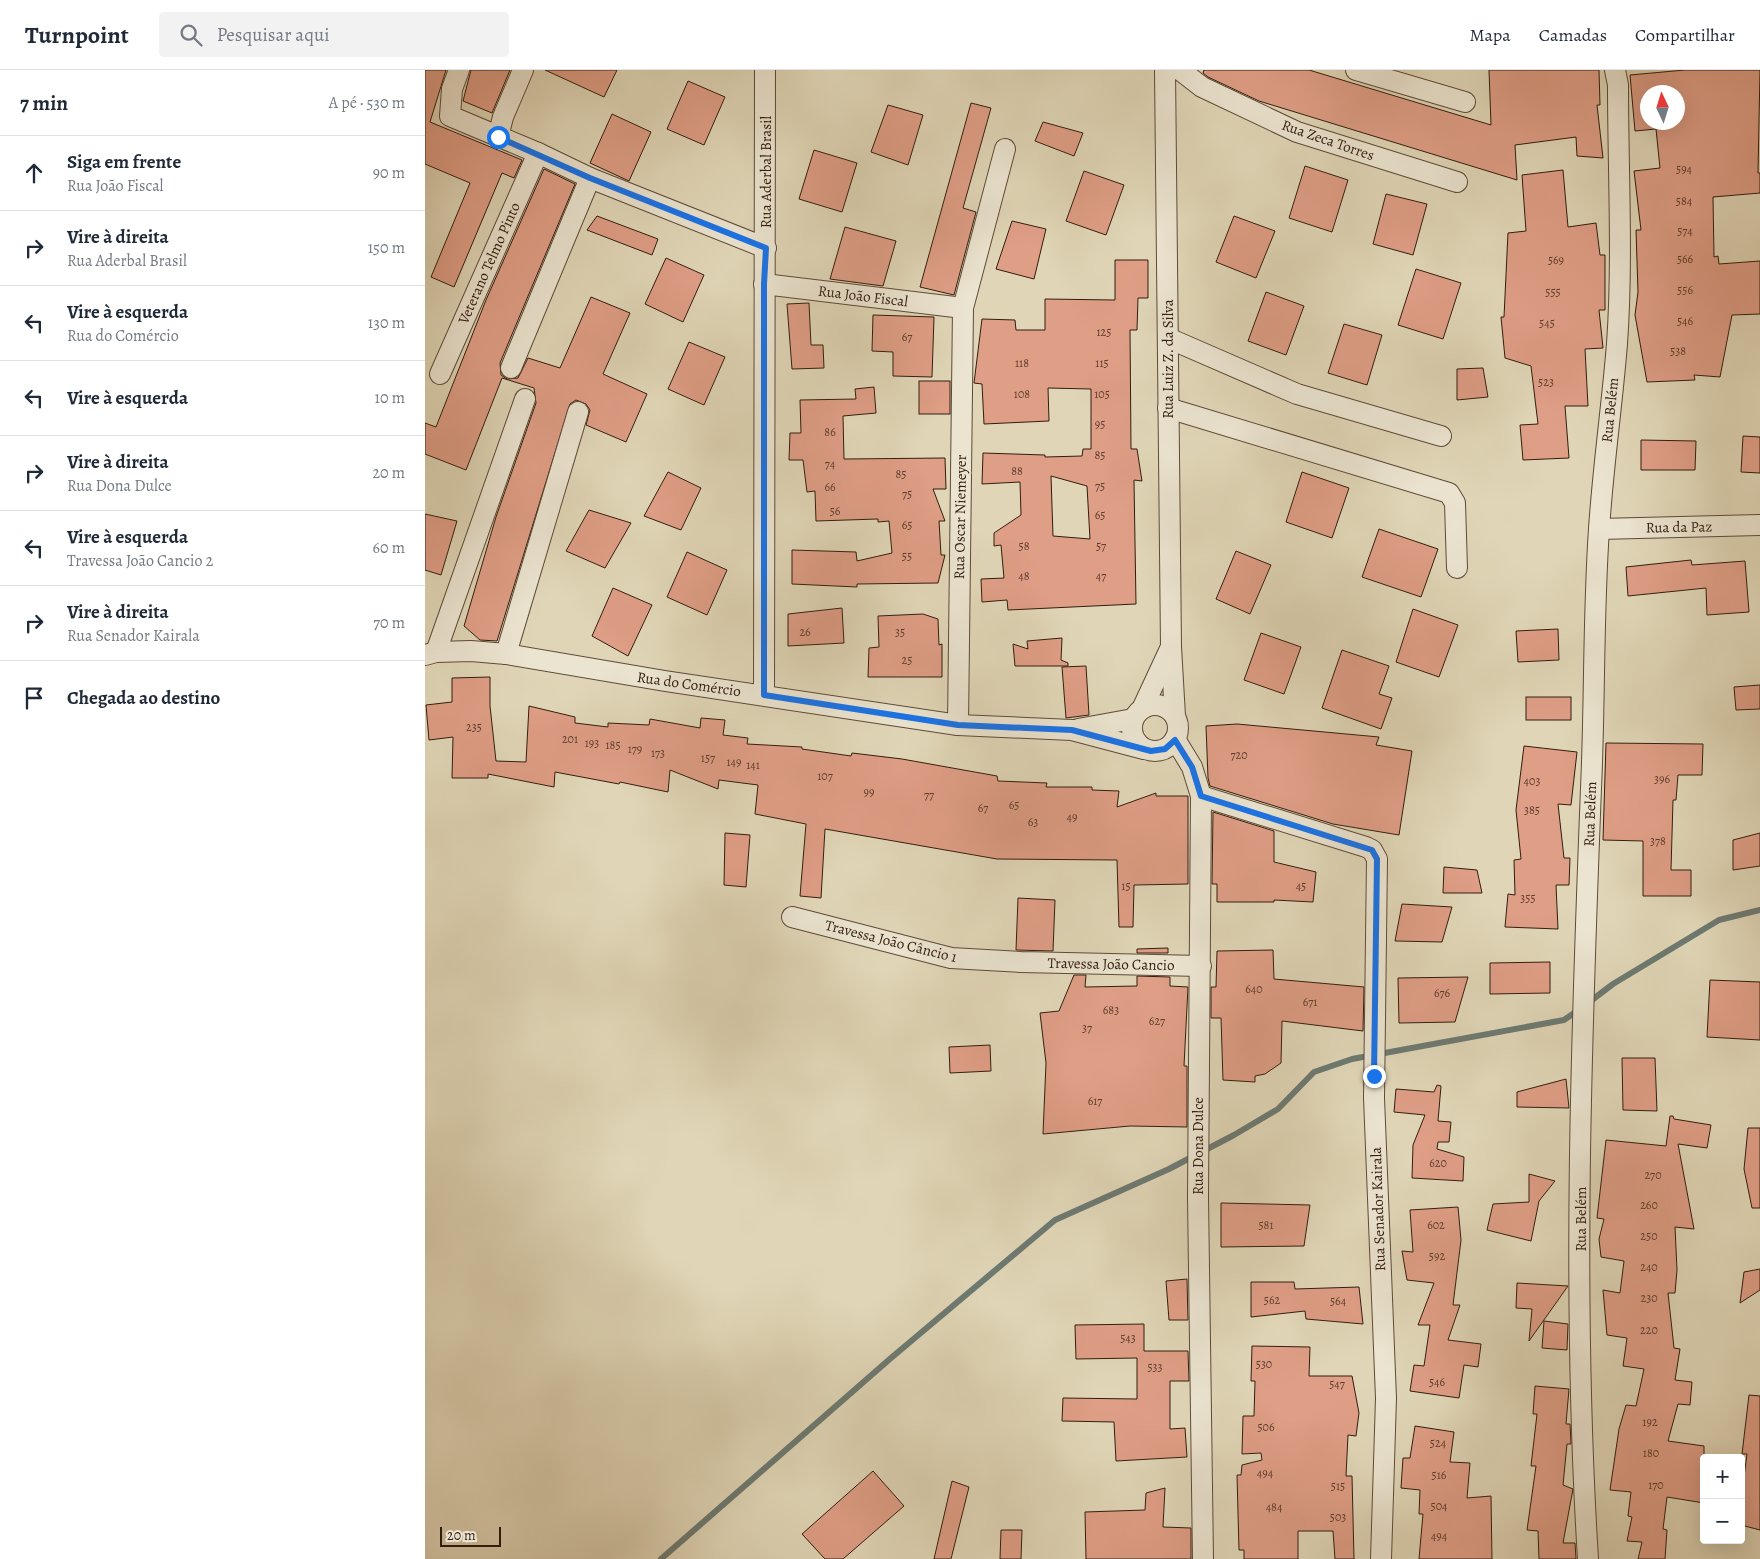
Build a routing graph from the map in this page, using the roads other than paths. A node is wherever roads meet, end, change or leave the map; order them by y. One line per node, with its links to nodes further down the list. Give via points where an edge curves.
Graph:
1 (459, 70): 9 (street, via 450,116)
2 (523, 70): 9 (street)
3 (765, 70): 14 (street, Rua Aderbal Brasil)
4 (1165, 70): 17 (street, Rua Luiz Z. da Silva)
5 (1180, 70): 13 (street, Rua Zeca Torres, via 1202,87 1297,132)
6 (1356, 70): 8 (street)
7 (1615, 70): 25 (street, Rua Belém, via 1620,280)
8 (1465, 102)
9 (498, 137): 11 (street)
10 (1005, 149): 16 (street, Rua Oscar Niemeyer)
11 (538, 153): 12 (street); 19 (street, Veterano Telmo Pinto)
12 (590, 178): 14 (street); 18 (street)
13 (1457, 182)
14 (766, 248): 15 (street, Rua Aderbal Brasil)
15 (764, 284): 16 (street, Rua João Fiscal); 30 (street, Rua Aderbal Brasil)
16 (963, 308): 33 (street, Rua Oscar Niemeyer)
17 (1168, 338): 21 (street, Rua Luiz Z. da Silva); 23 (street, via 1297,394)
18 (511, 368)
19 (440, 374)
20 (525, 398): 28 (street)
21 (1168, 408): 26 (street, via 1449,493 1455,502); 27 (street, Rua Luiz Z. da Silva)
22 (578, 412): 29 (street)
23 (1441, 436)
24 (1760, 525): 25 (street, Rua da Paz)
25 (1599, 529): 43 (street, Rua Belém, via 1582,1022 1580,1307)
26 (1457, 568)
27 (1171, 647): 31 (street, Rua Luiz Z. da Silva); 32 (street, Rua Luiz Z. da Silva)
28 (431, 653): 29 (street, Rua do Comércio)
29 (506, 654): 30 (street, Rua do Comércio)
30 (764, 695): 33 (street, Rua do Comércio)
31 (1138, 713): 32 (street, via 1150,705 1164,706); 34 (street, Rua do Comércio); 36 (street, via 1132,733)
32 (1175, 716): 35 (street, via 1178,727)
33 (958, 725): 34 (street, Rua do Comércio)
34 (1072, 730): 36 (street, Rua do Comércio)
35 (1175, 740): 36 (street, via 1165,749); 37 (street, Rua Dona Dulce, via 1192,767)
36 (1144, 749)
37 (1201, 796): 40 (street, Rua Dona Dulce); 42 (street, Rua Senador Kairala, via 1366,847 1377,859 1374,1076 1386,1398)
38 (792, 917): 39 (street, Travessa João Câncio 1, via 951,958)
39 (1021, 962): 40 (street, Travessa João Cancio)
40 (1201, 966): 41 (street, Rua Dona Dulce, via 1198,1180)
41 (1203, 1559)
42 (1381, 1559)
43 (1587, 1559)

